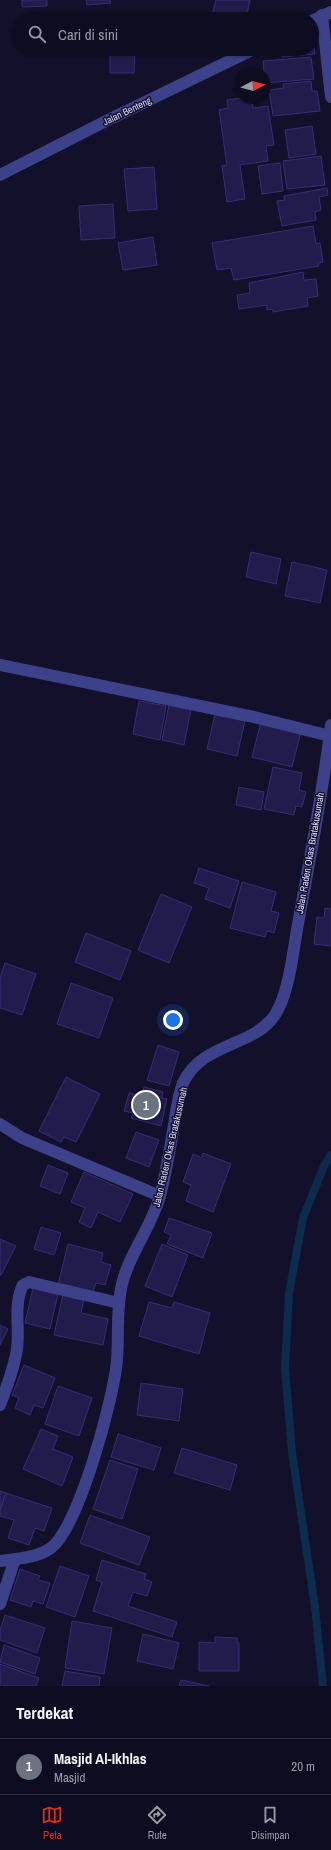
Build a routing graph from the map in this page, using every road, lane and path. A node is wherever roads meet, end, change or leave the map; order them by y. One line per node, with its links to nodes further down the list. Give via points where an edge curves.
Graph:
1 (322, 16): 3 (street)
2 (240, 56): 4 (street, Jalan Benteng)
3 (331, 97)
4 (0, 175)
5 (0, 665): 6 (street)
6 (330, 730): 8 (street, Jalan Raden Okas Bratakusumah, via 288,981 281,1001 272,1020 259,1030 207,1056 194,1066 183,1084 177,1105)
7 (0, 1124): 8 (street, via 22,1138)
8 (160, 1196): 9 (street, Jalan Raden Okas Bratakusumah, via 145,1235 127,1266)
9 (118, 1303): 10 (street, via 29,1282 23,1285 17,1300 19,1330 14,1369); 11 (street, Jalan Raden Okas Bratakusumah, via 115,1379 90,1469 68,1526 61,1538 49,1549)
10 (0, 1405)
11 (15, 1559): 12 (street, Jalan Raden Okas Bratakusumah); 13 (street)
12 (0, 1561)
13 (0, 1604)

